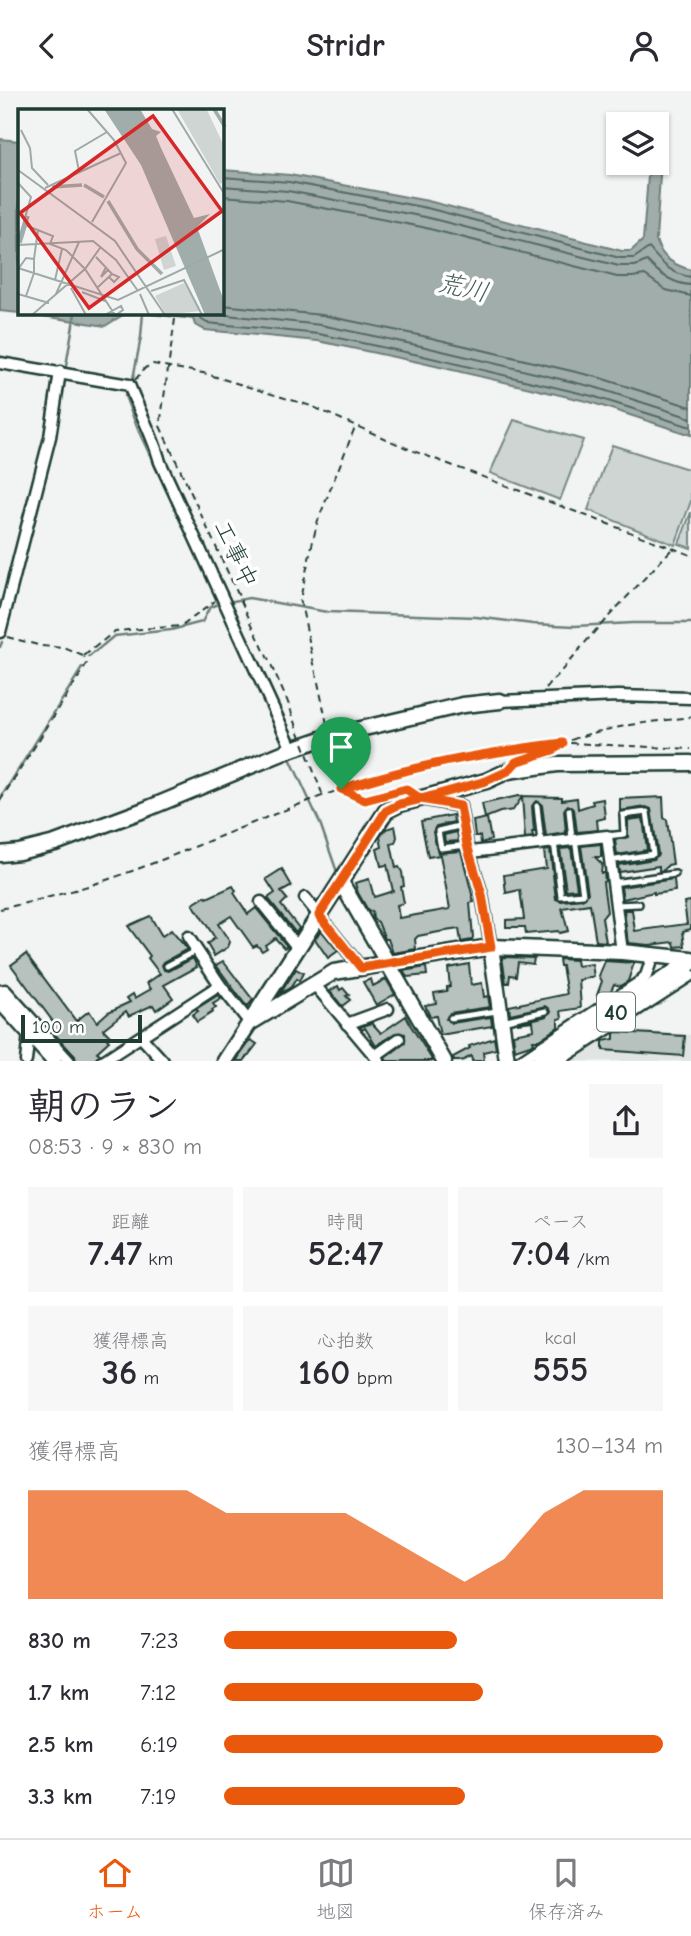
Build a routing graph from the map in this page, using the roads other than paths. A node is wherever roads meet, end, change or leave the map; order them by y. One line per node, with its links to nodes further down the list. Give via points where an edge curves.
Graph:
1 (0, 363): 2 (street)
2 (64, 373): 3 (street); 7 (street, via 131,389)
3 (0, 633)
4 (691, 698): 5 (street)
5 (500, 701): 7 (street, via 463,705 330,736)
6 (563, 743): 9 (lane, via 516,762)
7 (290, 750): 19 (street, via 55,843)
8 (691, 763): 9 (street, via 557,764)
9 (508, 771): 10 (street)
10 (421, 799): 13 (street, via 460,806); 22 (street, via 386,811)
11 (537, 806): 17 (lane)
12 (569, 810): 15 (lane)
13 (463, 825): 18 (street); 18 (lane, via 438,831 441,848)
14 (607, 836): 15 (street); 20 (street); 20 (lane, via 624,834 623,815 647,812 653,854)
15 (574, 839): 16 (street); 16 (lane, via 583,894 561,896)
16 (554, 842): 17 (street)
17 (541, 843): 18 (street)
18 (469, 848): 31 (street)
19 (0, 853)
20 (610, 861): 23 (street)
21 (675, 874): 23 (lane)
22 (341, 882): 28 (street); 36 (street)
23 (613, 883): 27 (street)
24 (304, 898): 28 (street)
25 (261, 902): 30 (street)
26 (639, 904): 27 (lane)
27 (616, 905): 33 (street)
28 (319, 915): 30 (street); 38 (street)
29 (188, 937): 32 (street)
30 (298, 947): 47 (street)
31 (491, 947): 33 (street); 36 (street); 45 (street)
32 (197, 950): 37 (lane); 40 (street)
33 (622, 952): 34 (street)
34 (653, 955): 35 (street); 61 (street, via 646,976 637,984)
35 (689, 958): 62 (main road, 40)
36 (384, 964): 38 (street); 59 (street)
37 (167, 966)
38 (361, 968): 41 (street, via 334,972)
39 (691, 975): 63 (street)
40 (220, 985): 47 (street); 50 (street)
41 (315, 985): 47 (street); 48 (street)
42 (2, 994): 49 (street)
43 (388, 1009): 48 (street)
44 (546, 1011): 45 (lane)
45 (501, 1016): 46 (lane); 60 (street)
46 (451, 1018)
47 (250, 1023): 58 (street)
48 (347, 1024): 52 (street)
49 (30, 1028): 53 (street); 54 (street); 55 (street)
50 (142, 1038): 56 (street); 57 (street)
51 (398, 1039): 52 (street)
52 (377, 1059)
53 (26, 1061)
54 (54, 1061)
55 (69, 1061)
56 (103, 1061)
57 (163, 1061)
58 (225, 1061)
59 (444, 1061)
60 (507, 1061)
61 (520, 1061)
62 (541, 1061)
63 (558, 1061)

